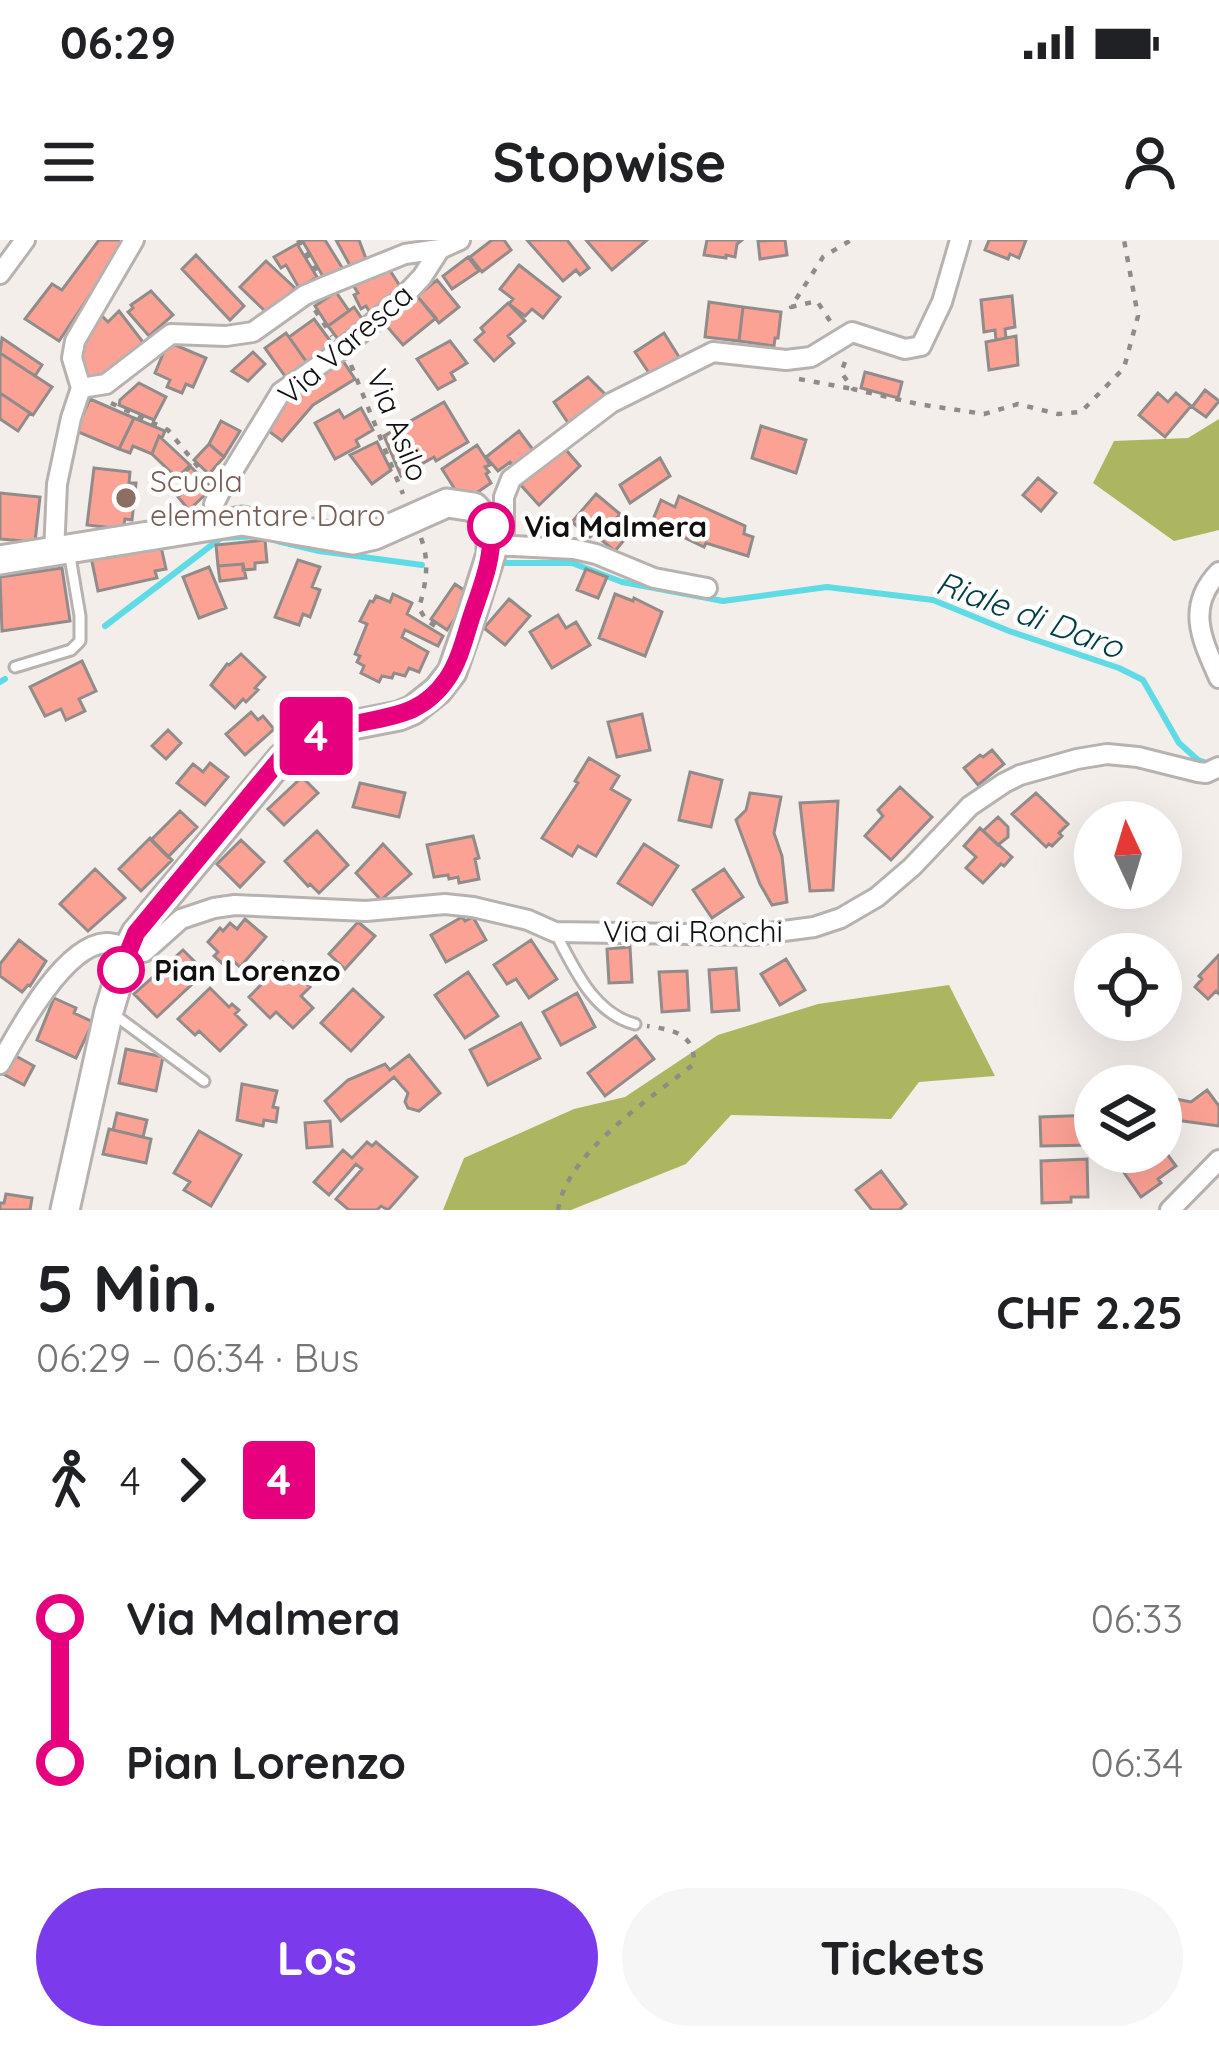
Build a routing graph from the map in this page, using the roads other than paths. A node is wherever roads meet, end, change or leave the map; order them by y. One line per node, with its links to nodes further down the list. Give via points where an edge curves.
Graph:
1 (25, 240): 6 (street)
2 (134, 240): 7 (street, via 75,341)
3 (460, 240): 5 (street, Via Varesca)
4 (960, 240): 10 (street, via 922,346 904,350 852,332 811,357 713,352 611,403 511,479 504,533)
5 (440, 249): 7 (street, via 405,254 326,286 253,332 171,334 106,384); 8 (street, Via Varesca, via 404,296 281,392 214,504)
6 (0, 274)
7 (81, 388): 9 (street, via 57,484)
8 (216, 524): 9 (street); 10 (street, via 353,540 463,504 491,526)
9 (62, 551): 11 (street); 14 (lane, via 80,641)
10 (490, 552): 13 (street, via 574,549); 18 (street, via 452,672 438,690 413,710 343,727 281,758)
11 (0, 560)
12 (1219, 572): 15 (street, via 1198,615)
13 (707, 588)
14 (15, 668)
15 (1219, 678)
16 (1217, 769): 17 (street, Via ai Ronchi, via 1107,754 1004,782 877,897 814,927 754,935)
17 (555, 932): 18 (street, Via ai Ronchi, via 445,904 366,911 235,905 181,919 148,950); 20 (lane, via 607,1012)
18 (128, 948): 19 (street); 21 (street, Via ai Ronchi, via 105,944 78,955)
19 (109, 1011): 22 (lane); 24 (street)
20 (635, 1024)
21 (0, 1064)
22 (204, 1082)
23 (1219, 1160): 25 (street)
24 (65, 1210)
25 (1169, 1210)

